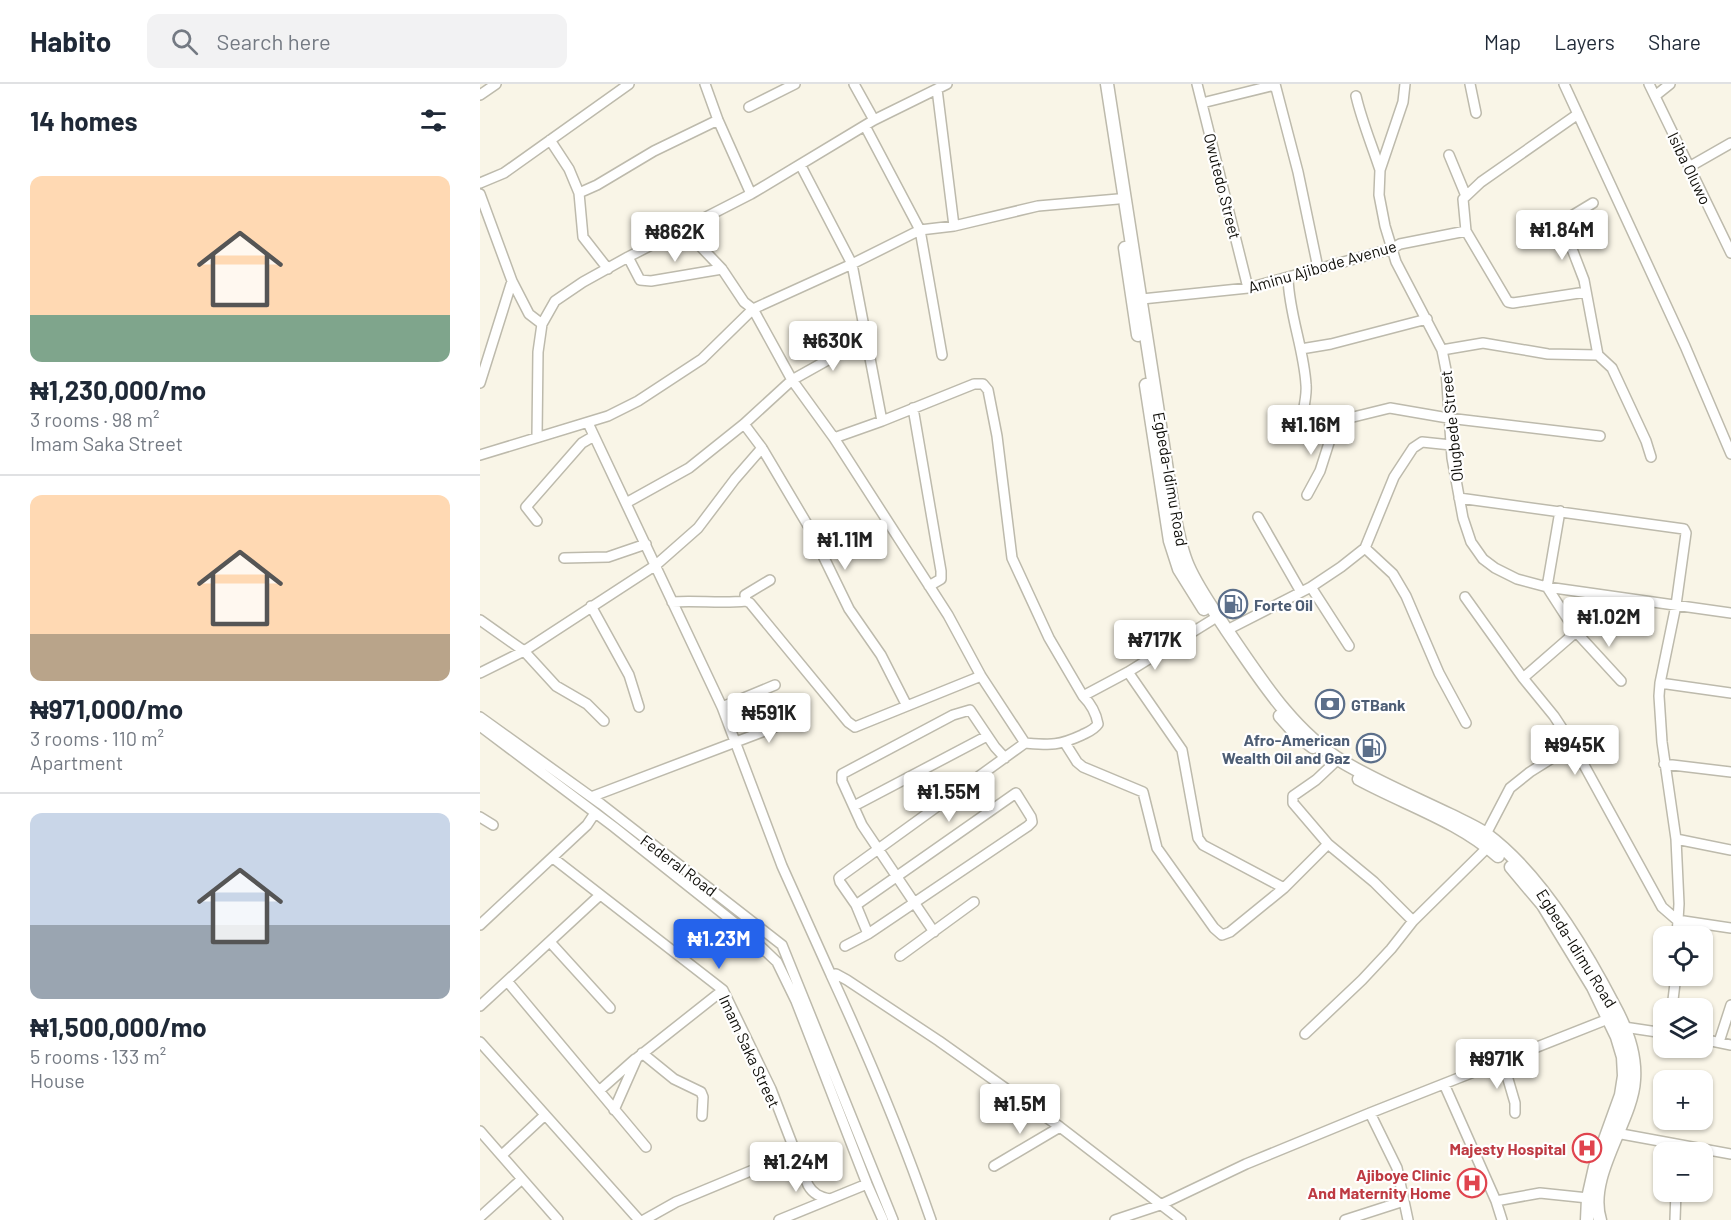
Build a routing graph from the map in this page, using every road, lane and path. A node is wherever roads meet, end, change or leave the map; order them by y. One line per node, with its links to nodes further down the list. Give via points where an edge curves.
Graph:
1 (496, 84): 17 (street)
2 (629, 84): 27 (street)
3 (705, 84): 24 (street)
4 (795, 84): 21 (street)
5 (854, 84): 25 (street)
6 (947, 84): 16 (street)
7 (1100, 84): 38 (main road, Egbeda-Idimu Road)
8 (1107, 84): 57 (main road, Egbeda-Idimu Road)
9 (1197, 84): 20 (street, Owutedo Street)
10 (1405, 84): 32 (street, Olugbede Street, via 1403,102)
11 (1470, 84): 22 (street)
12 (1564, 84): 23 (street)
13 (1650, 84): 19 (street, Isiba Oluwo)
14 (1670, 84): 19 (street)
15 (1275, 85): 20 (street); 50 (street, via 1299,172)
16 (937, 89): 25 (street); 41 (street)
17 (480, 95)
18 (1356, 96): 32 (street)
19 (1655, 96): 31 (street, Isiba Oluwo)
20 (1202, 103): 55 (street, Owutedo Street)
21 (749, 107)
22 (1476, 113)
23 (1578, 114): 37 (street); 80 (street)
24 (718, 120): 34 (street); 36 (street)
25 (874, 120): 26 (street)
26 (865, 126): 30 (street); 43 (street)
27 (550, 140): 33 (street, via 504,173); 34 (street)
28 (1731, 143): 31 (street)
29 (1449, 155): 37 (street)
30 (801, 166): 36 (street); 49 (street)
31 (1689, 167): 47 (street, Isiba Oluwo)
32 (1380, 170): 46 (street, Olugbede Street, via 1379,195)
33 (480, 183)
34 (579, 193): 51 (street, via 583,237)
35 (480, 194): 54 (street)
36 (751, 194): 42 (street)
37 (1466, 196): 44 (street, via 1462,204)
38 (1118, 199): 41 (street, via 1038,206); 105 (main road, Egbeda-Idimu Road, via 1170,541 1179,569)
39 (1593, 203): 40 (street)
40 (1562, 224): 45 (street); 56 (street)
41 (954, 226): 43 (street)
42 (683, 228): 48 (street); 52 (street)
43 (920, 230): 49 (street); 64 (street)
44 (1466, 231): 46 (street, Aminu Ajibode Avenue); 56 (street, via 1508,302)
45 (1540, 235)
46 (1392, 249): 50 (street, Aminu Ajibode Avenue); 59 (street, Olugbede Street)
47 (1730, 249)
48 (628, 257): 51 (street); 52 (street, via 640,280)
49 (852, 264): 58 (street); 61 (street)
50 (1318, 268): 53 (street, Aminu Ajibode Avenue)
51 (608, 269): 60 (street, via 555,301)
52 (722, 269): 58 (street)
53 (1288, 279): 55 (street, Aminu Ajibode Avenue); 62 (street)
54 (512, 281): 60 (street, via 529,314); 67 (street)
55 (1248, 288): 57 (street, Aminu Ajibode Avenue)
56 (1586, 292): 65 (street)
57 (1142, 298): 106 (main road, Egbeda-Idimu Road, via 1180,543 1200,589)
58 (753, 309): 66 (street); 71 (street, via 702,358 638,401)
59 (1427, 319): 62 (street); 63 (street, Olugbede Street)
60 (542, 324): 74 (street)
61 (869, 349): 66 (street, via 842,352); 70 (street)
62 (1301, 349): 73 (street, via 1306,386 1302,417)
63 (1442, 350): 65 (street, via 1483,343 1548,354); 69 (street, Olugbede Street)
64 (942, 355)
65 (1598, 355): 82 (street, via 1612,368)
66 (792, 380): 72 (street); 77 (street)
67 (480, 383)
68 (913, 408): 70 (street); 94 (street, via 941,571 940,579); 118 (street, via 974,384 983,384 988,390 1012,558 1049,638)
69 (1448, 418): 73 (street, via 1390,408); 76 (street); 78 (street, Olugbede Street)
70 (882, 421): 77 (street)
71 (588, 423): 74 (street); 75 (street)
72 (744, 424): 79 (street); 85 (street, via 689,468)
73 (1335, 424): 83 (street, via 1320,471)
74 (537, 436): 81 (street)
75 (594, 436): 85 (street); 88 (street, via 582,444 526,507)
76 (1600, 436)
77 (834, 438): 94 (street)
78 (1450, 445): 84 (street, Olugbede Street); 90 (street, via 1422,441 1413,448 1394,477)
79 (762, 448): 92 (street, via 698,528); 119 (street, via 810,530 849,609 881,655)
80 (1731, 454)
81 (480, 455)
82 (1651, 457)
83 (1307, 495)
84 (1459, 498): 86 (street); 96 (street, Olugbede Street, via 1471,542 1483,559 1517,579)
85 (626, 503): 89 (street)
86 (1560, 512): 96 (street); 101 (street, via 1684,529)
87 (1258, 517): 97 (street)
88 (537, 521)
89 (646, 544): 91 (street, via 608,557); 92 (street)
90 (1365, 548): 95 (street); 125 (street, via 1393,574 1406,596 1439,673)
91 (564, 558)
92 (656, 565): 100 (street); 102 (street)
93 (770, 580): 99 (street, via 749,591)
94 (929, 586): 112 (street)
95 (1311, 587): 97 (street); 108 (street)
96 (1547, 587): 101 (street, Olugbede Street); 107 (street)
97 (1301, 592): 106 (street)
98 (1465, 597): 113 (street)
99 (746, 601): 100 (street); 119 (street, via 855,727)
100 (672, 602): 121 (street)
101 (1676, 605): 103 (street, Olugbede Street); 115 (street)
102 (591, 606): 109 (street); 120 (street, via 629,675)
103 (1731, 613)
104 (480, 620): 109 (street)
105 (1212, 620): 110 (street); 133 (main road, Egbeda-Idimu Road, via 1277,713)
106 (1227, 630): 137 (main road, Egbeda-Idimu Road, via 1257,675 1317,742 1343,762)
107 (1576, 632): 113 (street); 114 (street)
108 (1349, 646)
109 (524, 651): 111 (street); 123 (street, via 556,686 587,704)
110 (1128, 672): 118 (street); 151 (street, via 1182,750 1198,838 1203,845)
111 (480, 673)
112 (981, 676): 119 (street); 129 (street)
113 (1523, 678): 131 (street)
114 (1621, 681)
115 (1659, 683): 117 (street); 134 (street)
116 (775, 685): 121 (street)
117 (1731, 693)
118 (1083, 696): 130 (street, via 1098,724)
119 (907, 706)
120 (639, 707)
121 (722, 707): 128 (street)
122 (480, 717): 136 (street, Federal Road)
123 (604, 721)
124 (791, 721): 128 (street)
125 (1466, 723)
126 (480, 726): 139 (street, Federal Road)
127 (987, 736): 132 (street); 138 (street); 138 (street, via 970,710 961,712 848,770 842,774 842,781)
128 (736, 742): 136 (street); 167 (street, via 782,866)
129 (1025, 743): 130 (street); 132 (street)
130 (1065, 743): 151 (street, via 1083,767 1143,792 1157,848 1222,935)
131 (1573, 745): 142 (street, via 1510,788); 157 (street, via 1662,907)
132 (1005, 758): 146 (street)
133 (1333, 764): 137 (main road, Egbeda-Idimu Road); 144 (street, via 1292,800)
134 (1664, 764): 135 (street); 143 (street)
135 (1731, 772)
136 (591, 797): 150 (street, Federal Road)
137 (1415, 802): 142 (main road, Egbeda-Idimu Road); 145 (main road, Egbeda-Idimu Road)
138 (854, 806): 146 (street)
139 (595, 813): 148 (street); 153 (street, Federal Road)
140 (480, 817): 141 (street)
141 (493, 825)
142 (1486, 834): 169 (main road, Egbeda-Idimu Road, via 1554,904)
143 (1676, 839): 147 (street); 157 (street)
144 (1328, 844): 151 (street); 158 (street)
145 (1488, 847): 158 (street); 169 (main road, Egbeda-Idimu Road, via 1543,905)
146 (880, 849): 149 (street); 156 (street, via 839,878)
147 (1731, 850)
148 (553, 858): 152 (street, Imam Saka Street); 159 (street)
149 (897, 876): 155 (street); 155 (street, via 1016,793 1032,822); 156 (street)
150 (706, 886): 153 (street); 215 (street, Federal Road, via 782,945)
151 (1284, 888)
152 (600, 894): 164 (street); 170 (street, Imam Saka Street)
153 (700, 896): 202 (street, Federal Road, via 777,962)
154 (974, 902): 162 (street)
155 (914, 903): 162 (street); 163 (street)
156 (856, 905): 163 (street)
157 (1677, 920): 160 (street); 161 (street)
158 (1413, 921): 177 (street, via 1391,950)
159 (480, 924)
160 (1677, 926)
161 (1731, 928)
162 (934, 932): 166 (street)
163 (868, 934): 165 (street)
164 (550, 942): 168 (street); 173 (street)
165 (845, 946)
166 (900, 956)
167 (831, 975): 191 (street, via 856,985); 216 (street, via 898,1129)
168 (507, 981): 172 (street); 185 (street)
169 (1597, 984): 174 (main road, Egbeda-Idimu Road); 175 (main road, Egbeda-Idimu Road)
170 (723, 990): 182 (street); 197 (street, Imam Saka Street, via 771,1089)
171 (1731, 1005): 180 (street)
172 (480, 1006)
173 (610, 1008)
174 (1608, 1019): 183 (street); 203 (main road, Egbeda-Idimu Road, via 1623,1057 1624,1076)
175 (1624, 1027): 176 (street); 193 (main road, Egbeda-Idimu Road, via 1634,1079 1630,1101)
176 (1653, 1031)
177 (1305, 1034)
178 (1713, 1041): 180 (street)
179 (480, 1042): 189 (street)
180 (1719, 1042): 181 (street)
181 (1731, 1045)
182 (640, 1055): 185 (street); 186 (street); 190 (street, via 701,1092)
183 (1503, 1062): 184 (street); 188 (street)
184 (1444, 1084): 187 (street); 206 (street)
185 (599, 1090): 186 (street)
186 (614, 1110): 195 (street)
187 (1370, 1113): 205 (street, via 1396,1168); 208 (street)
188 (1515, 1113)
189 (545, 1115): 199 (street); 211 (street)
190 (702, 1116)
191 (1060, 1127): 200 (street); 208 (street)
192 (480, 1131): 199 (street)
193 (1616, 1133): 194 (street); 223 (main road, Egbeda-Idimu Road, via 1598,1195)
194 (1653, 1143)
195 (646, 1147)
196 (1713, 1152): 198 (street)
197 (794, 1153): 204 (street, Imam Saka Street, via 812,1191); 212 (street, via 676,1202)
198 (1731, 1154)
199 (502, 1155): 201 (street)
200 (994, 1166)
201 (522, 1179): 209 (street); 210 (street)
202 (867, 1184): 204 (street); 214 (street, Federal Road)
203 (1588, 1198): 206 (street, via 1540,1193); 222 (main road, Egbeda-Idimu Road)
204 (830, 1199): 213 (street)
205 (1404, 1201): 219 (street); 220 (street)
206 (1496, 1201): 221 (street)
207 (1676, 1202): 224 (street)
208 (1160, 1205): 217 (street); 218 (street)
209 (480, 1217)
210 (558, 1220)
211 (639, 1220)
212 (644, 1220)
213 (779, 1220)
214 (883, 1220)
215 (892, 1220)
216 (931, 1220)
217 (1115, 1220)
218 (1181, 1220)
219 (1345, 1220)
220 (1408, 1220)
221 (1502, 1220)
222 (1587, 1220)
223 (1600, 1220)
224 (1675, 1220)

